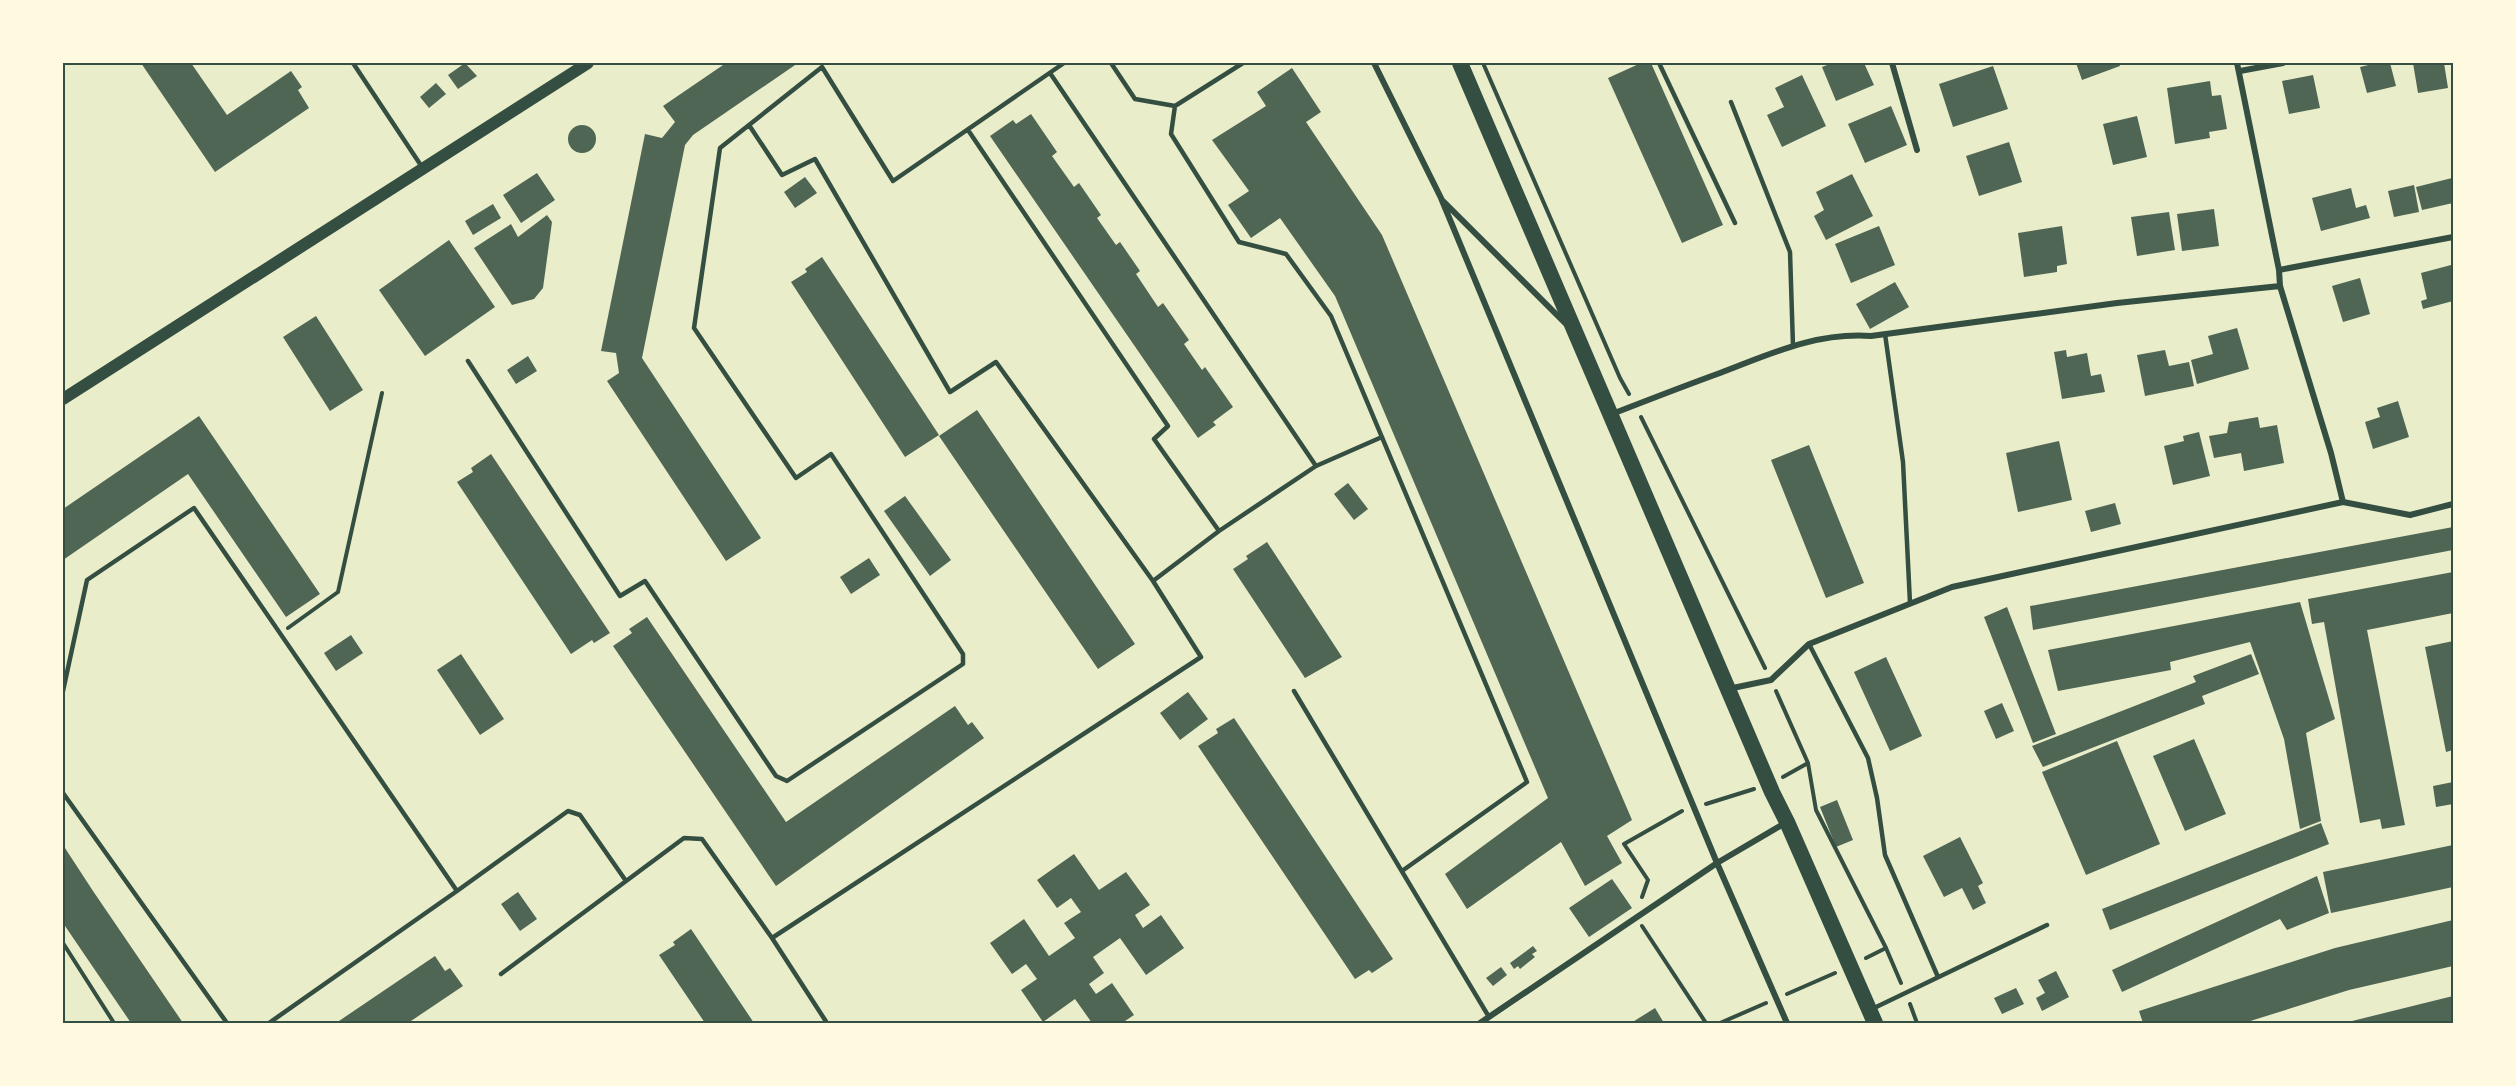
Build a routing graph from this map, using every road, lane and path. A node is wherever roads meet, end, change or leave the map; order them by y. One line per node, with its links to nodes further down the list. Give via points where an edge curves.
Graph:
1 (353, 63): 20 (lane)
2 (588, 63): 20 (main road)
3 (1064, 63): 14 (lane)
4 (1111, 63): 16 (lane, via 1135,99)
5 (1242, 63): 16 (lane)
6 (1374, 63): 21 (street)
7 (1460, 63): 27 (highway)
8 (1483, 63): 32 (path)
9 (1659, 63): 22 (lane)
10 (1892, 63): 19 (street)
11 (2237, 63): 13 (street)
12 (2283, 63): 13 (street)
13 (2240, 71): 24 (street)
14 (1050, 73): 18 (lane); 35 (lane)
15 (1731, 102): 28 (lane, via 1790,252)
16 (1175, 106): 34 (lane, via 1171,134 1239,242 1286,254 1331,316)
17 (749, 125): 18 (lane, via 822,68 893,181); 29 (lane, via 720,148 694,328 796,478 831,454 963,654 963,664 787,781 776,776 645,582 620,596); 39 (lane, via 782,175 815,159 950,392 996,362)
18 (968, 130): 38 (lane, via 1168,426 1154,439)
19 (1917, 150)
20 (423, 170): 31 (main road)
21 (1441, 198): 27 (street); 49 (street)
22 (1735, 223)
23 (2453, 237): 24 (street)
24 (2279, 270): 25 (street)
25 (2280, 286): 26 (street); 36 (street)
26 (1885, 334): 28 (street, via 1845,334); 40 (lane, via 1903,462)
27 (1577, 336): 33 (highway)
28 (1793, 345): 32 (street)
29 (468, 361)
30 (382, 393): 41 (path, via 338,592)
31 (63, 399)
32 (1635, 405): 33 (street); 43 (path)
33 (1612, 414): 44 (highway)
34 (1382, 437): 35 (lane); 50 (lane, via 1527,782)
35 (1316, 466): 38 (lane)
36 (2343, 502): 37 (street, via 2410,515); 40 (street, via 1952,587)
37 (2453, 504)
38 (1219, 531): 39 (lane)
39 (1154, 581): 55 (lane, via 1201,657)
40 (1910, 603): 42 (street)
41 (280, 633): 45 (lane, via 194,508 87,580); 52 (lane)
42 (1809, 644): 43 (street); 60 (lane, via 1868,758 1885,855)
43 (1771, 680): 44 (street); 57 (path, via 1808,763 1816,810)
44 (1728, 689): 48 (highway)
45 (63, 691)
46 (1294, 691): 50 (lane)
47 (63, 793): 66 (lane)
48 (1787, 822): 49 (street); 58 (highway)
49 (1717, 862): 53 (street); 62 (street)
50 (1402, 872): 63 (lane)
51 (627, 881): 52 (lane, via 580,815 568,811); 55 (lane, via 684,838 702,839); 59 (lane)
52 (457, 891): 67 (lane)
53 (1636, 918): 63 (street); 70 (path)
54 (2047, 925): 60 (lane)
55 (772, 938): 68 (lane)
56 (63, 943): 65 (path)
57 (1886, 948): 58 (path); 61 (path)
58 (1850, 966): 62 (path); 64 (highway)
59 (501, 974)
60 (1938, 977): 61 (lane)
61 (1905, 992): 64 (lane); 73 (path)
62 (1776, 999): 71 (path); 72 (street)
63 (1489, 1017): 69 (street)
64 (1872, 1017)
65 (114, 1023)
66 (226, 1023)
67 (269, 1023)
68 (827, 1023)
69 (1480, 1023)
70 (1706, 1023)
71 (1720, 1023)
72 (1787, 1023)
73 (1917, 1023)

